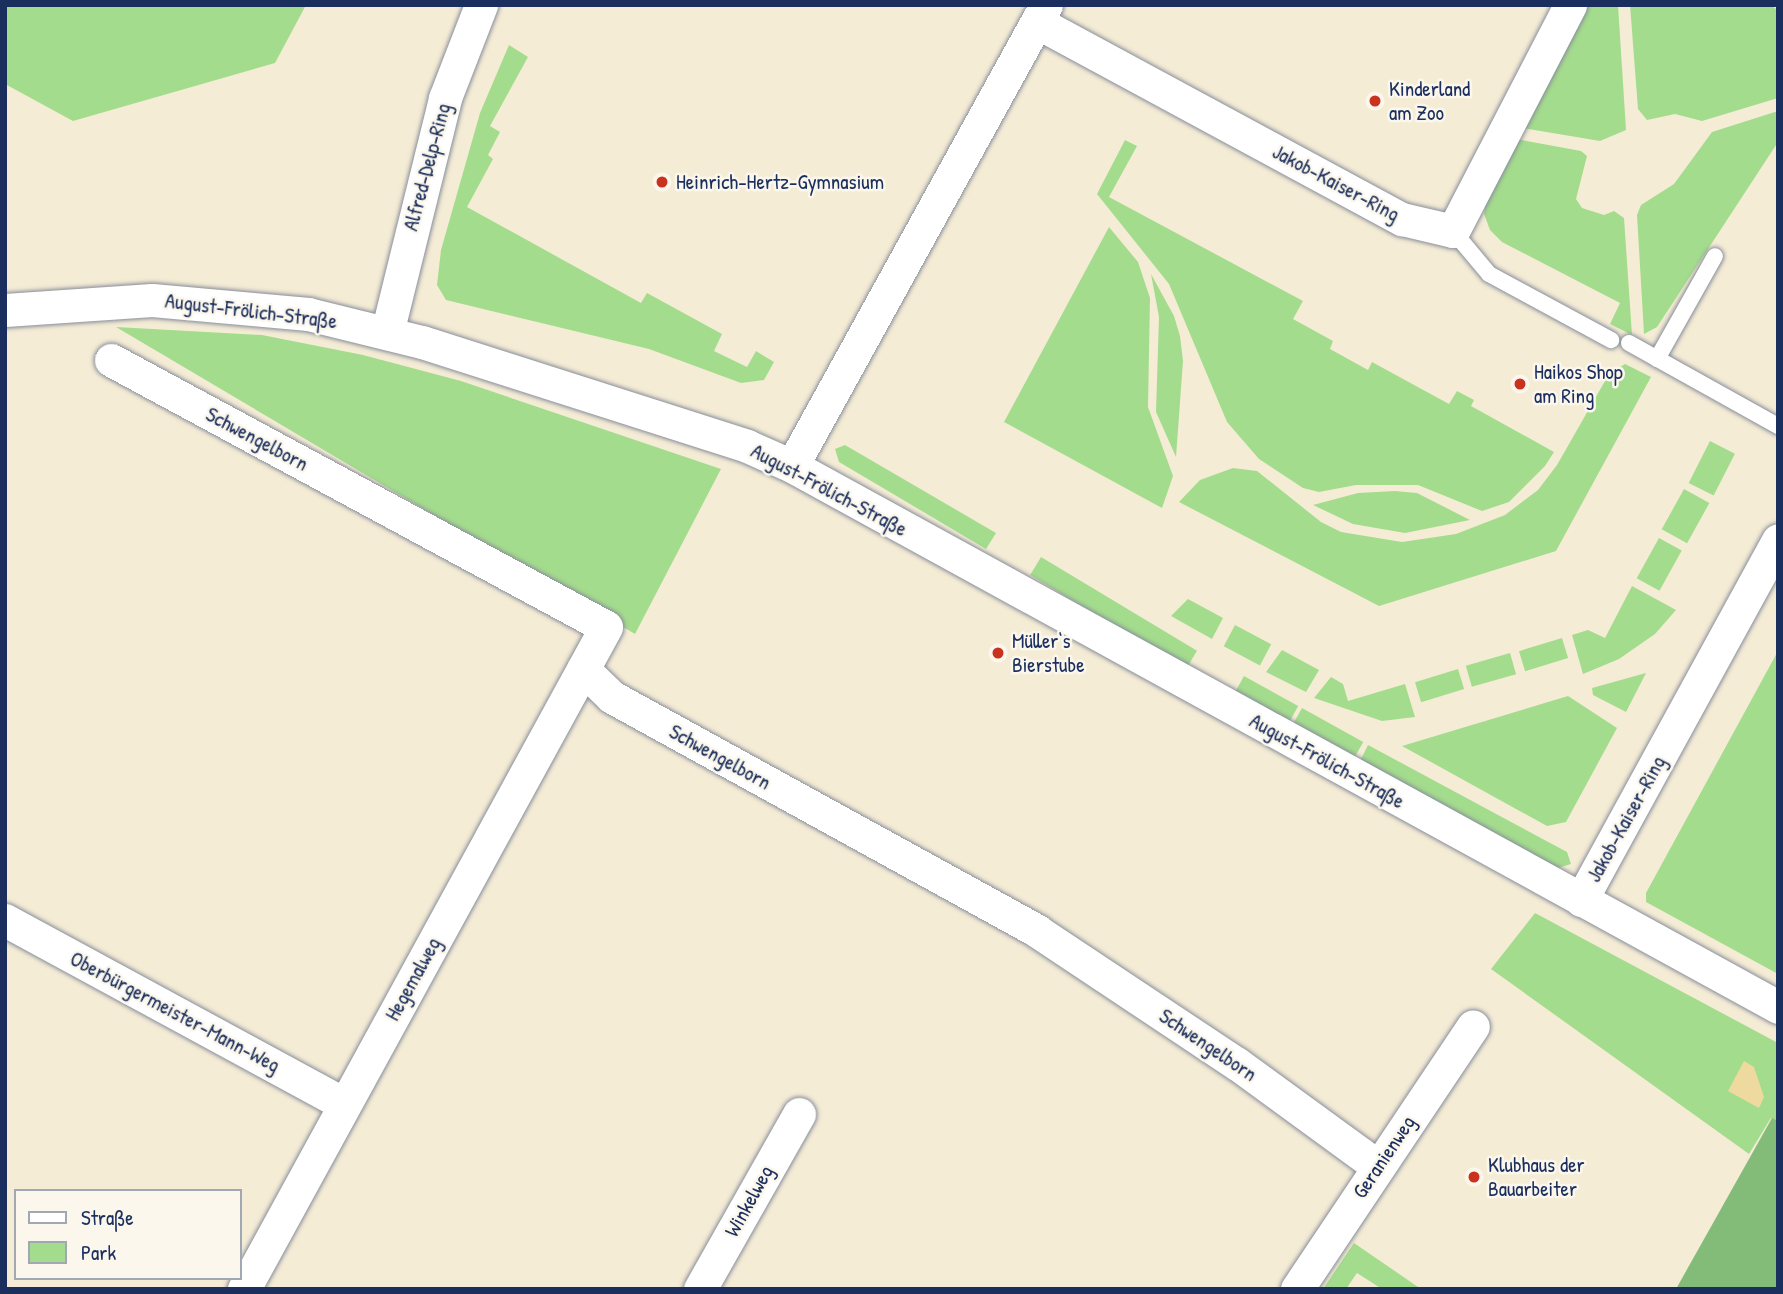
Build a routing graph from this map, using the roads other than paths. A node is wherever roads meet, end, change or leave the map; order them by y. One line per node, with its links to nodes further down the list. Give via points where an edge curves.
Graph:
1 (481, 5): 7 (street, Alfred-Delp-Ring, via 441,111)
2 (1570, 5): 4 (street)
3 (1042, 14): 4 (street, Jakob-Kaiser-Ring, via 1402,219); 13 (street, Jakob-Kaiser-Ring)
4 (1453, 231): 8 (lane, via 1489,274)
5 (1715, 256): 10 (lane)
6 (5, 310): 7 (street, August-Frölich-Straße, via 152,300 307,314)
7 (387, 333): 13 (street, August-Frölich-Straße, via 747,446)
8 (1611, 340)
9 (1629, 344): 10 (lane)
10 (1657, 359): 12 (lane)
11 (111, 360): 15 (street, Schwengelborn, via 606,627)
12 (1778, 426)
13 (792, 466): 16 (street, August-Frölich-Straße)
14 (1778, 540): 16 (street, Jakob-Kaiser-Ring)
15 (583, 669): 20 (street, Hegemalweg); 22 (street, Schwengelborn, via 612,697 1038,931 1236,1063)
16 (1581, 900): 18 (street, Jakob-Kaiser-Ring)
17 (5, 920): 20 (street, Oberbürgermeister-Mann-Weg)
18 (1778, 1007)
19 (1473, 1026): 22 (street, Geranienweg)
20 (344, 1104): 23 (street, Hegemalweg)
21 (799, 1114): 24 (street, Winkelweg)
22 (1377, 1166): 25 (street, Geranienweg)
23 (244, 1289)
24 (700, 1289)
25 (1297, 1289)

